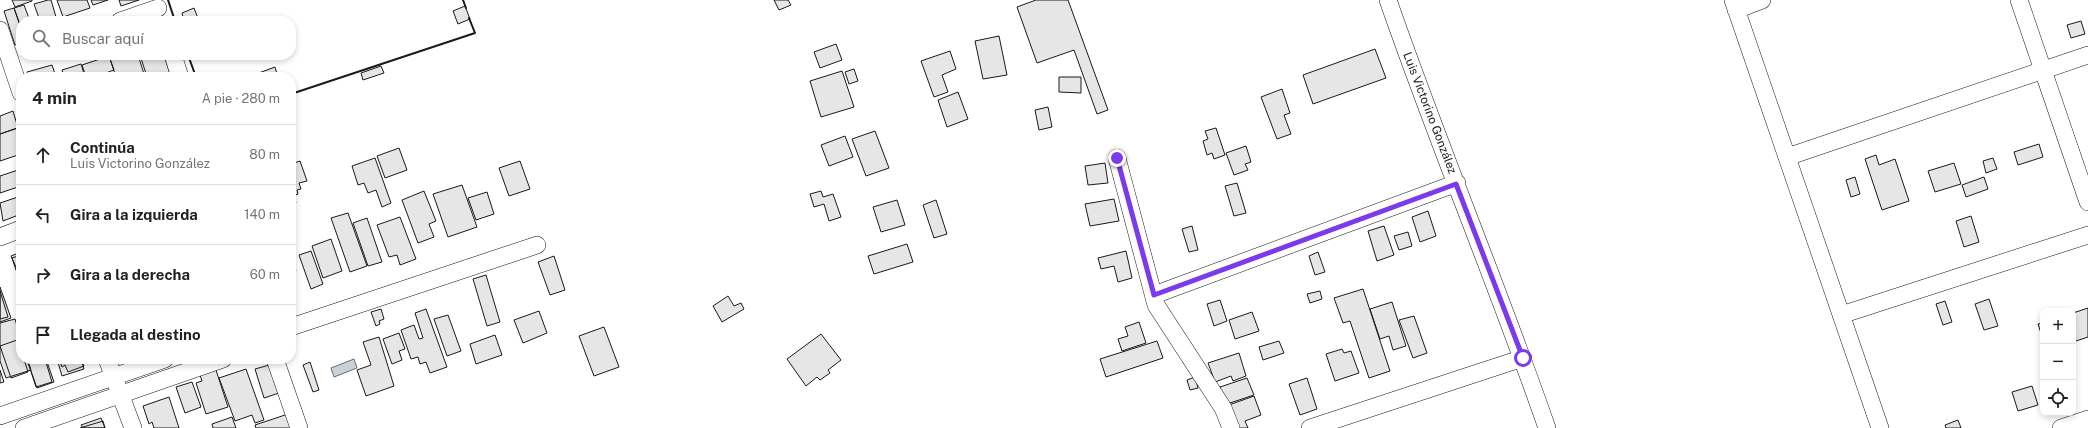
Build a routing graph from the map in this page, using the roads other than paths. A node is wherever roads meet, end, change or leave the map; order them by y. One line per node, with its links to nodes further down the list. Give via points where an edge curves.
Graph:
1 (1388, 0): 16 (street, Luis Victorino González)
2 (1762, 0): 4 (street)
3 (2019, 0): 11 (street)
4 (1734, 5): 14 (street)
5 (158, 10): 6 (street)
6 (137, 16)
7 (0, 30): 9 (street)
8 (2088, 56): 11 (street)
9 (10, 58): 13 (street)
10 (175, 60): 12 (street)
11 (2043, 71): 14 (street); 17 (street)
12 (178, 72)
13 (16, 77)
14 (1787, 157): 23 (street)
15 (1117, 158): 22 (street)
16 (1456, 184): 22 (street); 25 (street, Luis Victorino González)
17 (2088, 202)
18 (16, 231): 20 (street)
19 (2088, 235): 23 (street)
20 (0, 237)
21 (537, 244): 24 (street)
22 (1154, 295): 37 (street, via 1156,304 1223,408)
23 (1841, 315): 40 (street)
24 (296, 325)
25 (1523, 358): 38 (street); 39 (street, Luis Victorino González)
26 (108, 364): 30 (street)
27 (150, 364): 30 (street)
28 (208, 364): 31 (street)
29 (277, 364): 36 (street)
30 (112, 377): 31 (street); 32 (street)
31 (120, 394): 34 (street); 35 (street)
32 (0, 416)
33 (2088, 419): 41 (street)
34 (24, 428)
35 (133, 428)
36 (299, 428)
37 (1231, 428)
38 (1310, 428)
39 (1547, 428)
40 (1880, 428)
41 (2061, 428)

